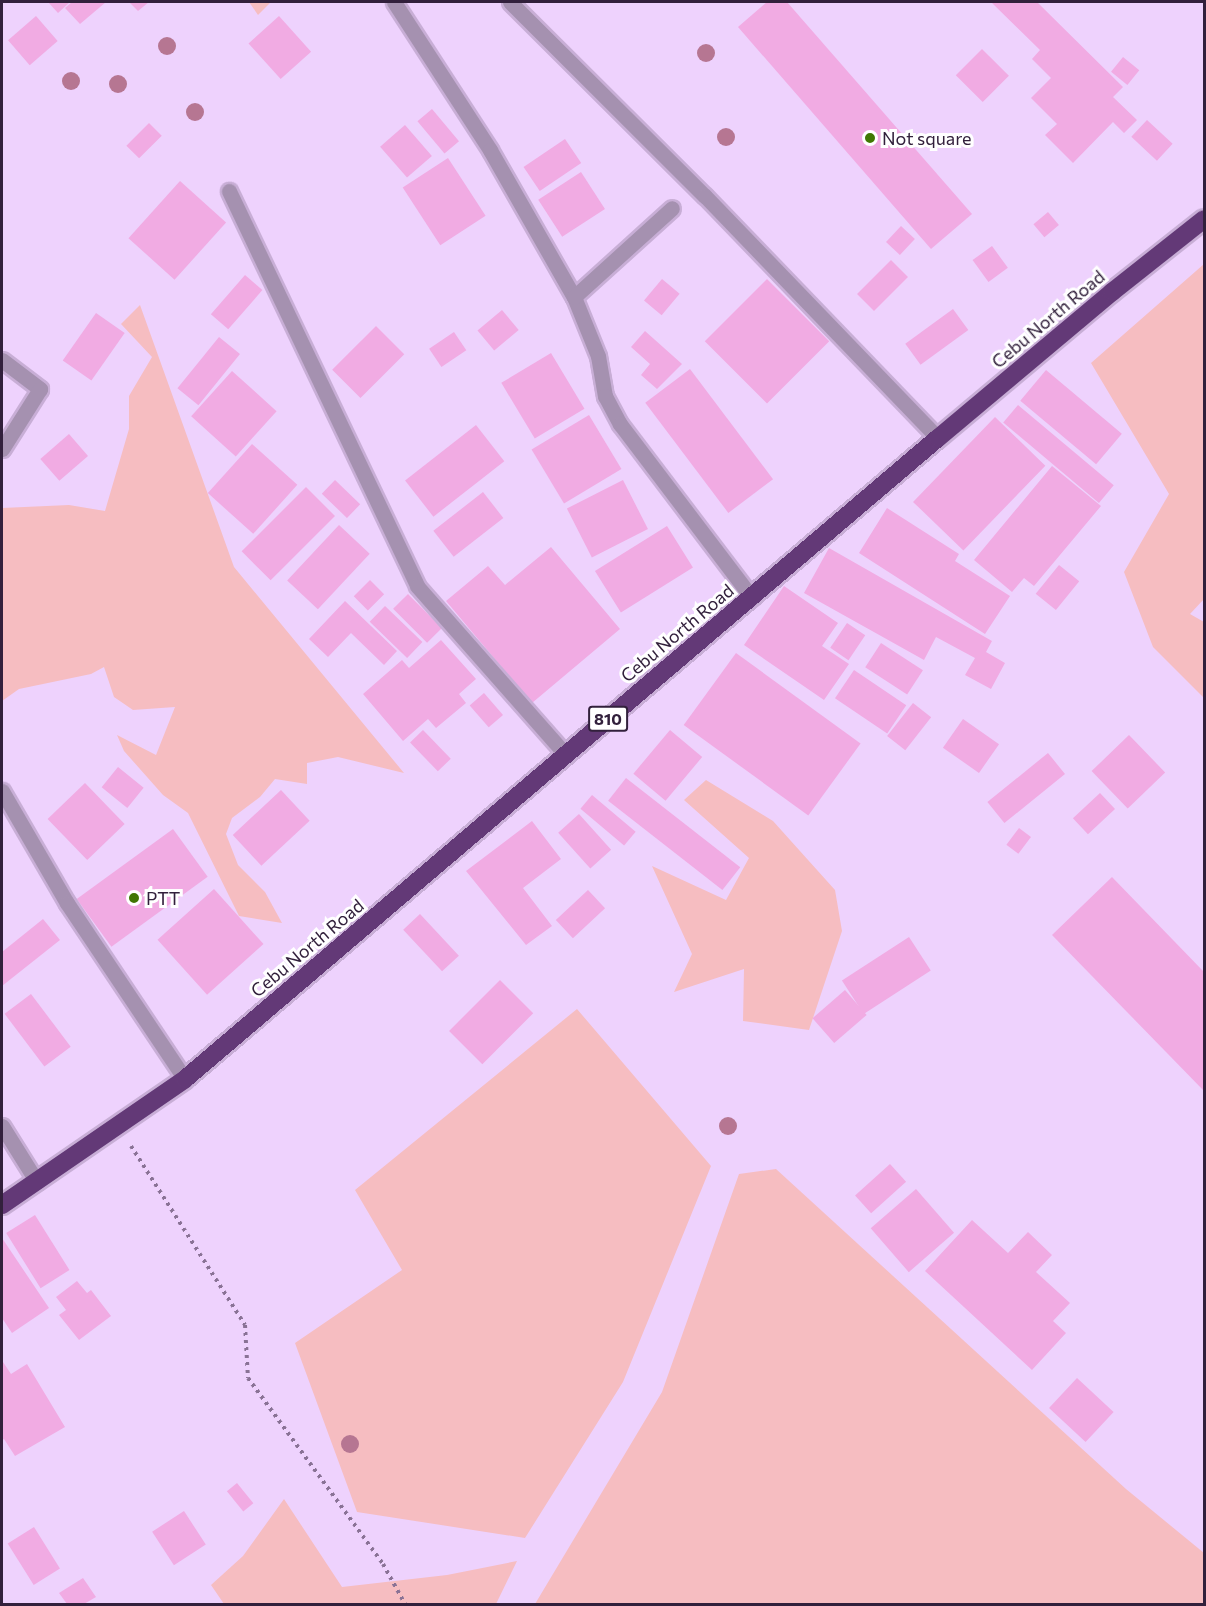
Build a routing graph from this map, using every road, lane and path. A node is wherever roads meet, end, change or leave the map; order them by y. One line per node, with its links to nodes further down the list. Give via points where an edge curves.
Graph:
1 (394, 2): 6 (street, via 490,150)
2 (510, 2): 8 (street, via 705,196)
3 (229, 191): 11 (street, via 417,586)
4 (672, 208): 6 (street)
5 (1204, 219): 8 (highway, Cebu North Road / 810)
6 (574, 297): 10 (street, via 598,356 605,396 620,424)
7 (2, 360): 9 (street, via 40,389)
8 (938, 438): 10 (highway, Cebu North Road / 810)
9 (2, 449)
10 (752, 598): 11 (highway, Cebu North Road / 810)
11 (566, 754): 13 (highway, Cebu North Road / 810)
12 (2, 791): 13 (street, via 67,903)
13 (185, 1080): 14 (highway, Cebu North Road / 810)
14 (118, 1125): 16 (highway, Cebu North Road / 810); 18 (path, via 244,1325 248,1378 383,1564)
15 (2, 1126): 16 (street)
16 (37, 1182): 17 (highway, Cebu North Road / 810)
17 (2, 1205)
18 (405, 1605)

